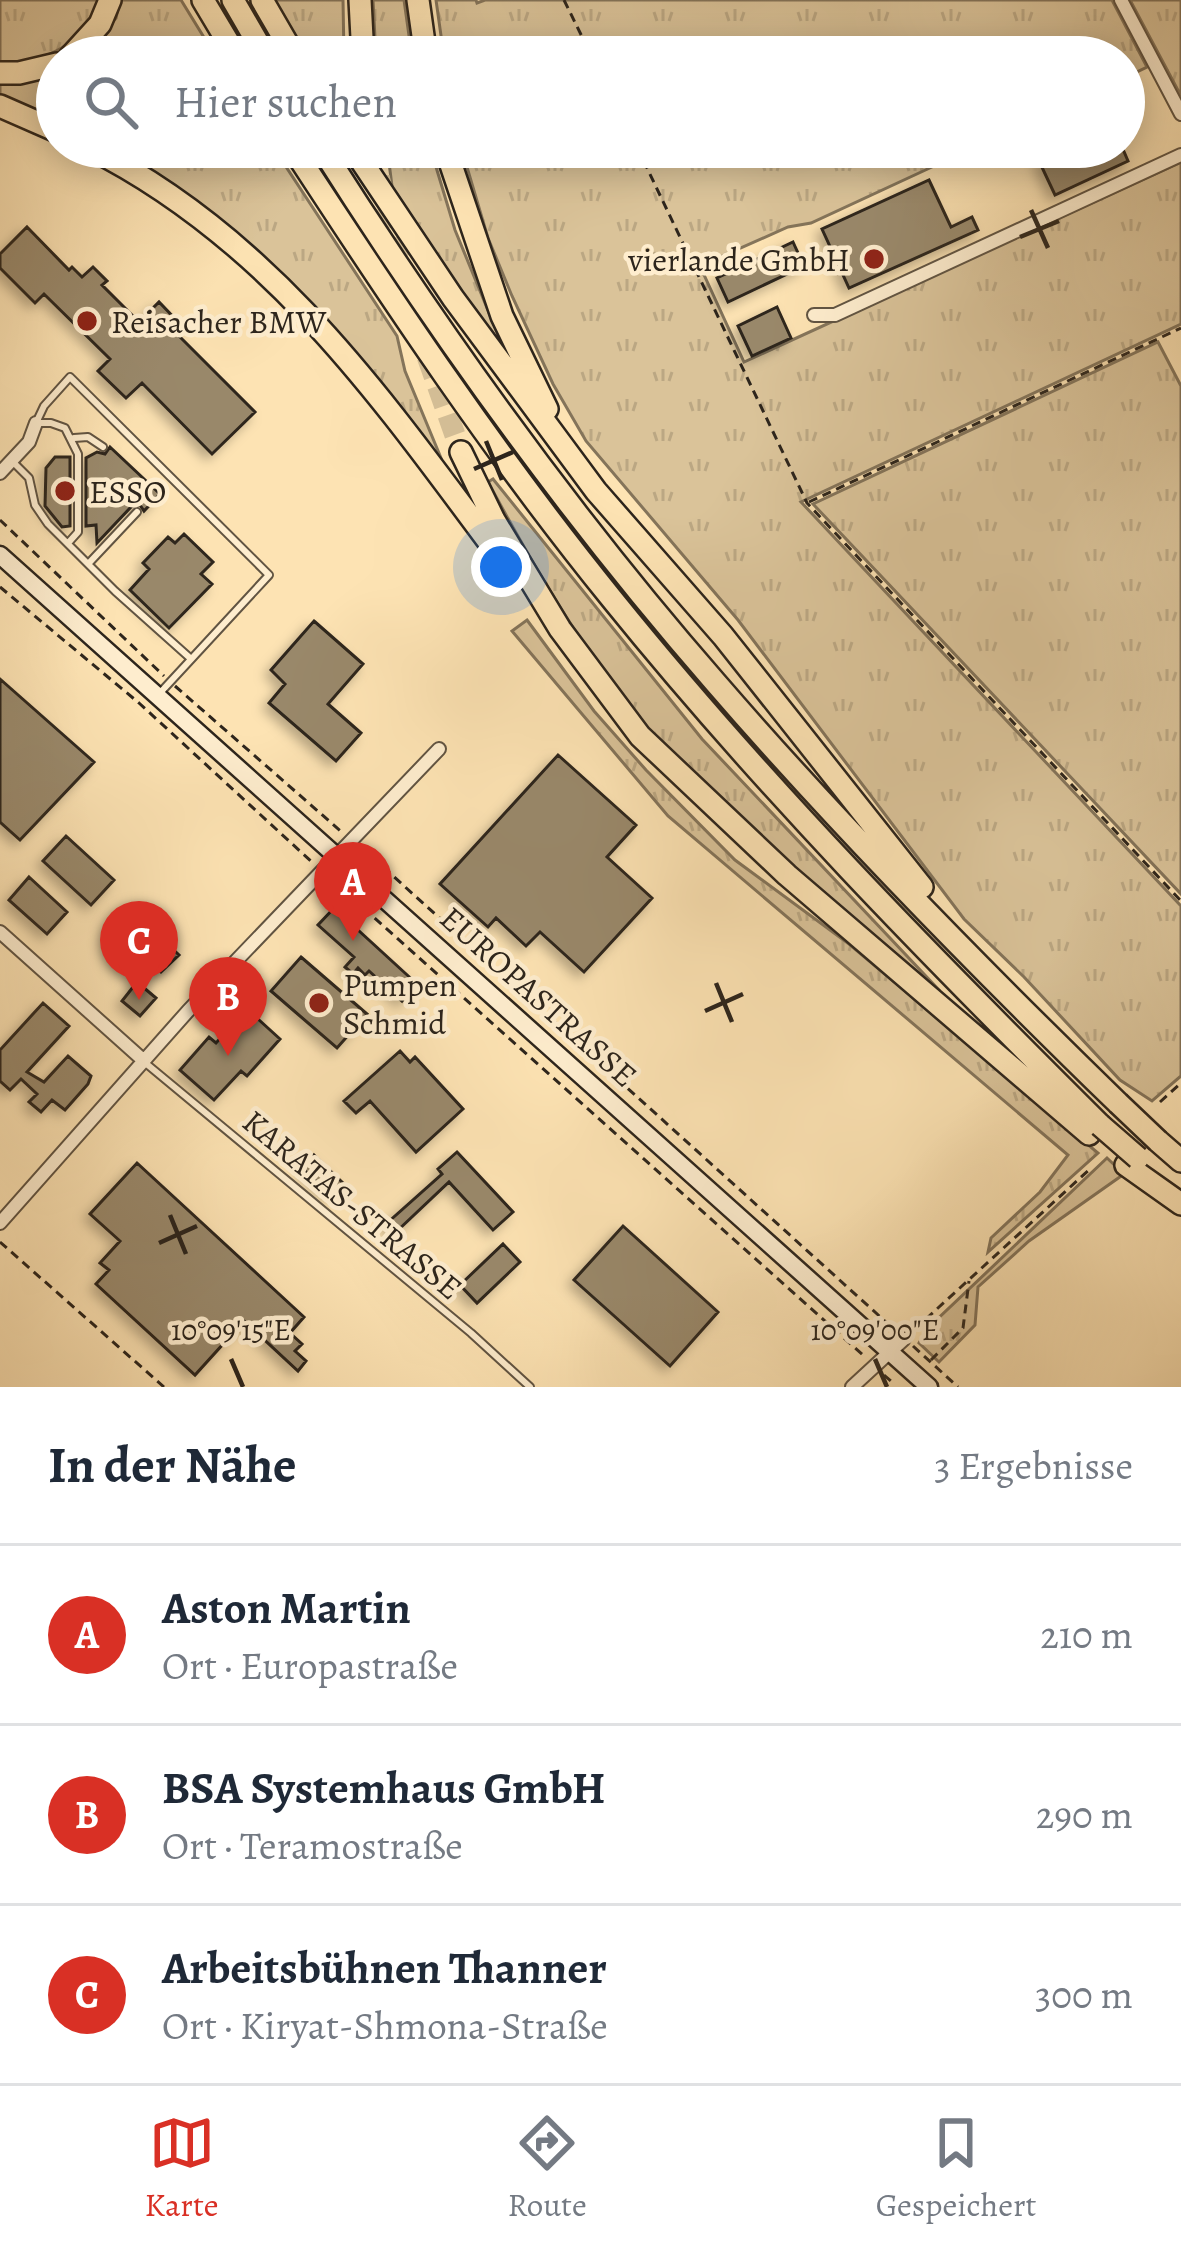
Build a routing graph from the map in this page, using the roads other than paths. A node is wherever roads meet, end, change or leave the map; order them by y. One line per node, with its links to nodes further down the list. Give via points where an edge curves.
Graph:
1 (110, 0): 8 (highway)
2 (203, 0): 9 (highway)
3 (232, 0): 10 (highway)
4 (262, 0): 11 (highway)
5 (360, 0): 12 (highway)
6 (418, 0): 13 (highway)
7 (1121, 0): 14 (street)
8 (89, 36)
9 (225, 36)
10 (253, 36)
11 (283, 36)
12 (362, 36)
13 (423, 36)
14 (1140, 36)
15 (1145, 46): 19 (street)
16 (36, 70): 17 (highway)
17 (0, 73)
18 (0, 106): 20 (highway)
19 (1181, 114)
20 (36, 122)
21 (1181, 154): 27 (street, via 835,315)
22 (122, 168): 39 (highway, via 264,270 343,349)
23 (306, 168): 47 (highway, via 483,433 610,598 834,856)
24 (335, 168): 45 (highway, via 496,407 714,682)
25 (366, 168): 32 (highway)
26 (451, 168): 32 (highway, via 502,316)
27 (814, 315)
28 (36, 423): 29 (lane, via 65,428); 33 (street); 40 (lane, via 70,377 268,575)
29 (72, 439): 30 (lane, via 88,436); 36 (lane, via 78,532)
30 (103, 447)
31 (461, 452): 39 (highway)
32 (570, 456): 45 (highway, via 735,651)
33 (12, 461): 34 (street); 36 (lane, via 29,478 48,524)
34 (0, 472)
35 (137, 512): 38 (lane)
36 (69, 542): 38 (lane)
37 (4, 562): 41 (main road, EUROPASTRASSE)
38 (89, 563): 40 (lane)
39 (560, 629): 47 (highway, via 672,769 787,875)
40 (190, 658): 41 (lane)
41 (158, 696): 43 (main road, EUROPASTRASSE)
42 (439, 748): 43 (street)
43 (337, 857): 46 (street); 52 (main road, EUROPASTRASSE)
44 (0, 932): 46 (street)
45 (992, 981): 48 (highway, bridge)
46 (142, 1060): 50 (street); 54 (lane, KARATAS-STRASSE)
47 (1095, 1129): 49 (highway, bridge)
48 (1181, 1161)
49 (1181, 1200)
50 (0, 1223)
51 (904, 1339): 52 (street)
52 (889, 1353): 53 (main road, EUROPASTRASSE); 55 (street)
53 (923, 1381)
54 (530, 1387)
55 (852, 1387)

